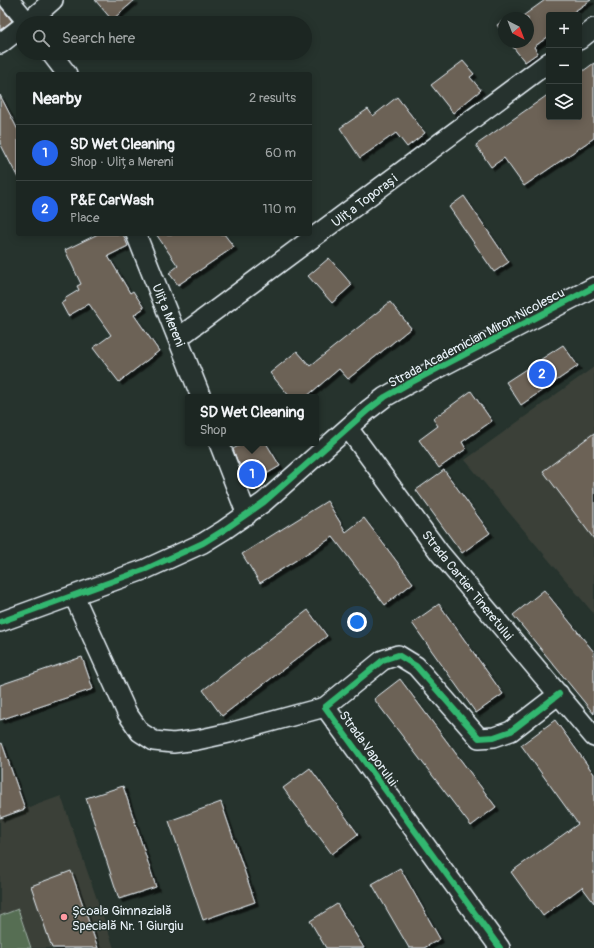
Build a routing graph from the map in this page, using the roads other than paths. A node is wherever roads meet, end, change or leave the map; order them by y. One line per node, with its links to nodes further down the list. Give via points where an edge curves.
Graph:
1 (9, 0): 3 (street)
2 (53, 0): 4 (street)
3 (22, 16)
4 (36, 16)
5 (594, 28): 7 (street)
6 (16, 31): 8 (street)
7 (582, 38)
8 (0, 44)
9 (56, 60): 11 (street)
10 (546, 64): 14 (street, Ulița Toporași)
11 (65, 72)
12 (137, 236): 14 (street, Ulița Mereni)
13 (594, 287): 16 (street, Strada Academician Miron Nicolescu, via 385,397)
14 (178, 338): 15 (street, Ulița Mereni)
15 (200, 394)
16 (348, 428): 18 (street, Strada Academician Miron Nicolescu); 21 (street, Strada Cartier Tineretului, via 439,552)
17 (220, 446): 18 (street)
18 (247, 515): 19 (street, Strada Academician Miron Nicolescu, via 175,557)
19 (74, 596): 20 (street, Strada Academician Miron Nicolescu); 22 (street, via 127,713 140,732 154,741 173,743 197,740)
20 (0, 622)
21 (559, 694): 22 (street, Strada Vaporului, via 511,731 494,737 479,738 416,666 398,655 382,660); 23 (street, Strada Cartier Tineretului)
22 (325, 707): 24 (street, Strada Vaporului)
23 (594, 737)
24 (500, 948)

